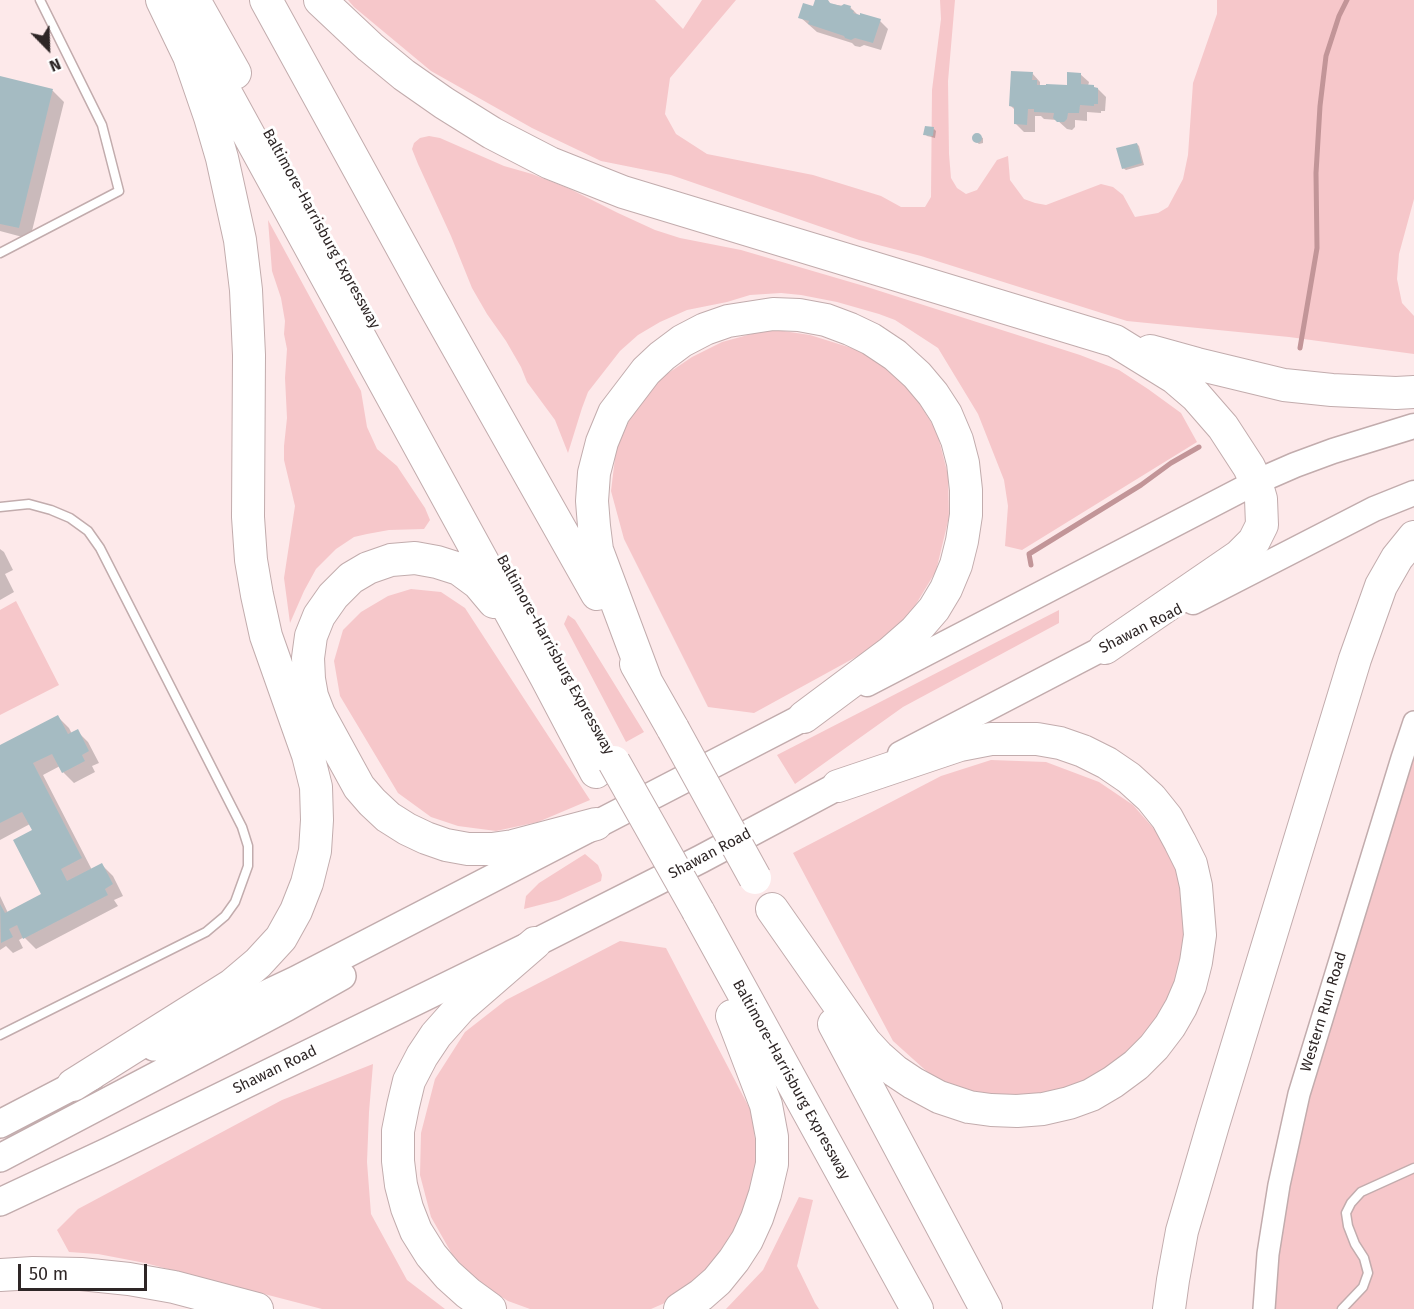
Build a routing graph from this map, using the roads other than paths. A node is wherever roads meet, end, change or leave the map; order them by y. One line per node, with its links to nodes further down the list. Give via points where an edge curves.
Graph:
1 (40, 0): 7 (lane, via 102,125 119,191)
2 (162, 0): 29 (highway, via 189,56 210,117 240,240 249,355 251,560 266,636 308,755 318,820 315,851 296,911 281,938 258,963 232,985)
3 (173, 0): 16 (highway)
4 (194, 0): 20 (highway, Baltimore-Harrisburg Expressway)
5 (266, 0): 17 (highway)
6 (320, 0): 8 (highway, via 370,47 444,104 550,163 623,192)
7 (0, 253)
8 (1115, 341): 9 (highway, via 1284,385); 11 (highway, via 1175,378 1196,396 1223,427)
9 (1414, 392)
10 (1414, 426): 11 (main road, via 1333,451)
11 (1256, 482): 15 (highway, via 1262,525 1254,541 1239,556); 18 (main road)
12 (1414, 493): 15 (main road, Shawan Road, via 1374,509)
13 (0, 507): 28 (lane, via 29,504 70,518 88,531 242,827 248,846 248,866 235,902 206,932)
14 (1414, 537): 41 (highway, via 1381,586 1355,659 1185,1221)
15 (1105, 648): 21 (main road, Shawan Road)
16 (546, 677): 20 (highway); 22 (highway, via 477,583 459,569 415,558 391,560 351,578 319,616 308,658 312,696 319,714 359,787 388,817 407,829 446,845 492,849)
17 (646, 681): 18 (highway, via 597,550 594,526 594,473 614,413 662,356 705,329 773,314 826,320 871,339 895,355 933,394 957,440 963,464 966,515 956,565 934,609 891,652); 24 (highway, bridge)
18 (804, 717): 22 (main road)
19 (1414, 722): 42 (street, Western Run Road, via 1299,1094 1277,1197)
20 (605, 767): 25 (highway, Baltimore-Harrisburg Expressway, bridge)
21 (838, 786): 24 (highway, via 960,745 991,739 1060,743 1107,763 1151,798 1191,864 1200,935 1190,987 1181,1007 1155,1047 1091,1095 1034,1110 969,1107 922,1088 878,1056); 26 (main road, Shawan Road)
22 (596, 824): 23 (main road)
23 (500, 875): 29 (main road, via 296,980); 31 (main road, via 357,968)
24 (772, 909): 40 (highway)
25 (688, 916): 27 (highway); 39 (highway, Baltimore-Harrisburg Expressway)
26 (535, 943): 33 (main road, Shawan Road); 36 (highway, via 460,1008 436,1035 410,1081 398,1131 401,1185 416,1232 448,1275)
27 (732, 1016): 37 (highway, via 766,1105 772,1164 747,1240 717,1281); 38 (highway)
28 (0, 1035)
29 (74, 1085): 30 (main road)
30 (0, 1124)
31 (0, 1158)
32 (1414, 1168): 43 (lane, via 1361,1192 1351,1203 1348,1226 1368,1273 1363,1287)
33 (0, 1202)
34 (0, 1275): 35 (highway, via 81,1274 129,1279)
35 (257, 1309)
36 (490, 1309)
37 (680, 1309)
38 (910, 1309)
39 (917, 1309)
40 (986, 1309)
41 (1169, 1309)
42 (1264, 1309)
43 (1342, 1309)

